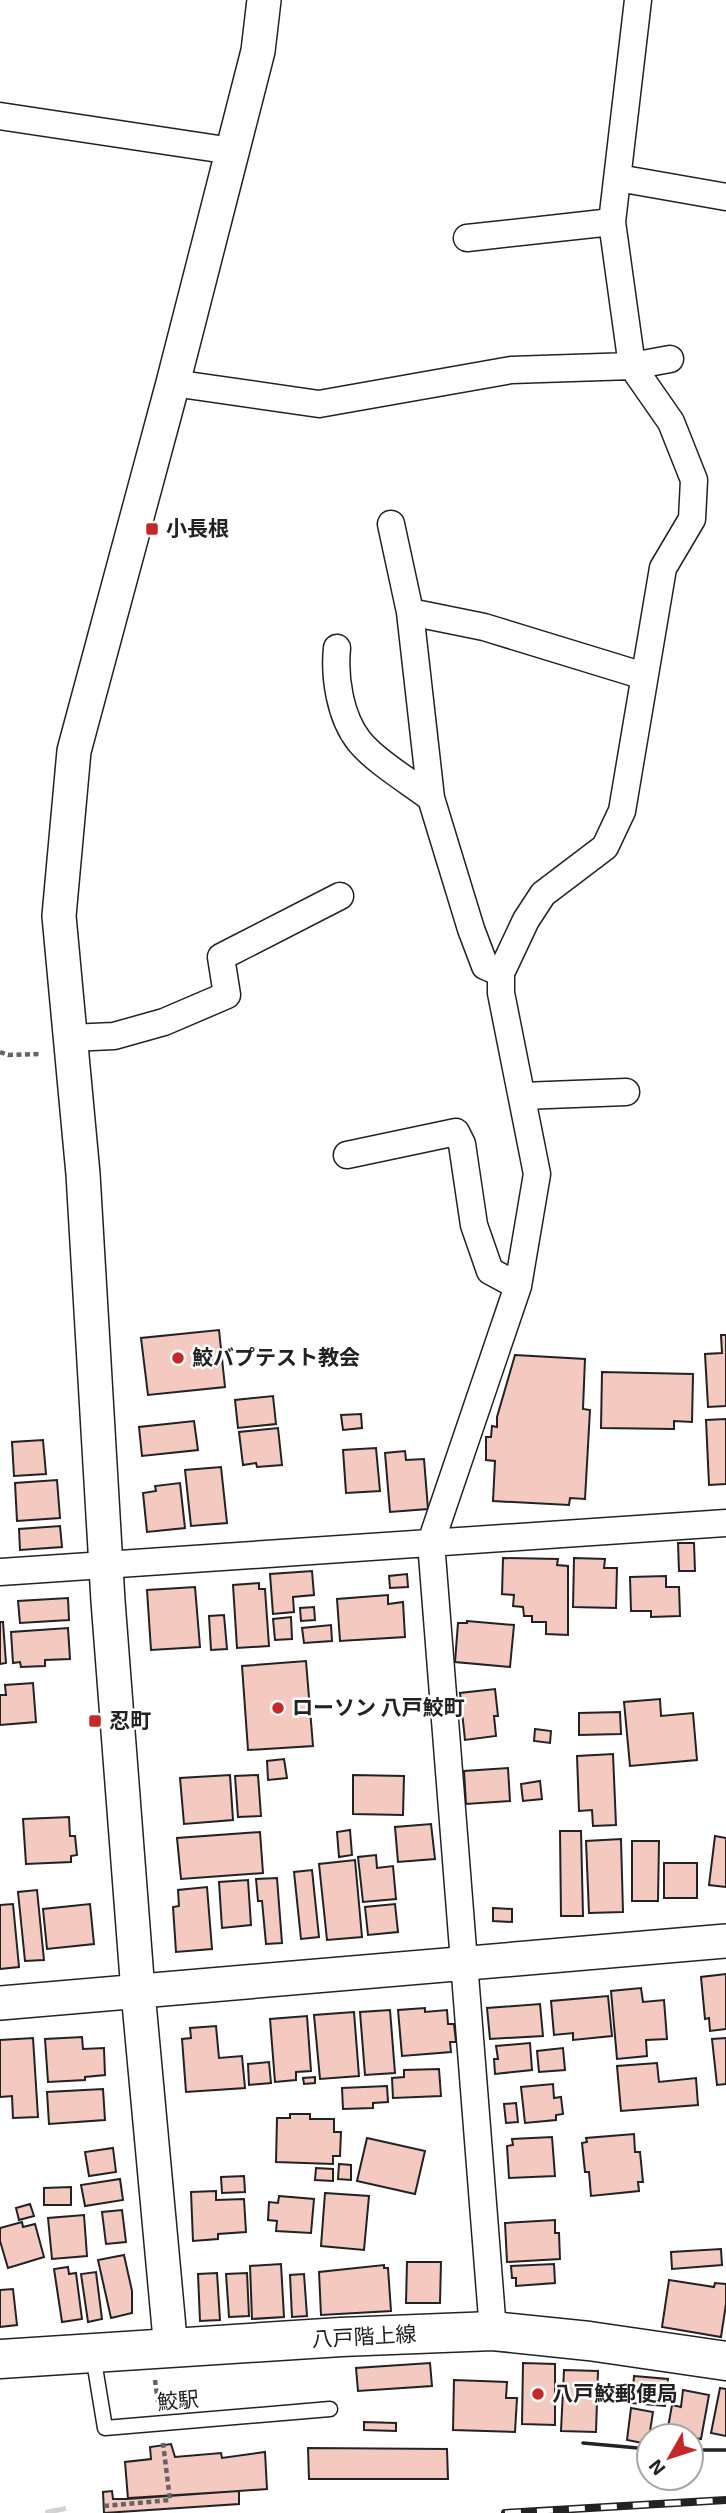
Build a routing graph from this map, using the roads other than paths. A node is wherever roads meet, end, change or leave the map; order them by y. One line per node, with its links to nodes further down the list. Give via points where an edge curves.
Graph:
1 (264, 0): 4 (street, via 258,51)
2 (638, 0): 5 (street)
3 (0, 116): 4 (street)
4 (232, 151): 11 (street)
5 (618, 178): 6 (street); 7 (street)
6 (726, 197)
7 (612, 222): 8 (street); 10 (street)
8 (467, 238)
9 (670, 359): 10 (street)
10 (632, 366): 11 (street, via 511,370 319,404); 15 (street, via 671,422 694,480 692,519 663,568)
11 (173, 383): 19 (street, via 74,751 59,916)
12 (391, 524): 13 (street)
13 (410, 612): 15 (street, via 484,627); 16 (street)
14 (337, 648): 16 (street, via 335,668 347,721 360,742)
15 (644, 676): 18 (street, via 622,811 606,847 542,894)
16 (431, 798): 18 (street, via 485,966)
17 (340, 896): 19 (street, via 221,957 227,995 114,1036)
18 (500, 973): 21 (street)
19 (71, 1038): 26 (street)
20 (625, 1092): 21 (street)
21 (522, 1096): 23 (street, via 537,1174)
22 (346, 1155): 23 (street, via 456,1132 462,1144 474,1225 490,1270)
23 (518, 1286): 25 (street)
24 (726, 1523): 25 (street)
25 (431, 1542): 26 (street); 29 (street)
26 (105, 1564): 27 (street); 30 (street)
27 (0, 1572)
28 (726, 1941): 29 (street)
29 (464, 1965): 30 (street); 32 (street)
30 (138, 1992): 31 (street); 33 (street)
31 (0, 2004)
32 (493, 2331): 33 (main road, 八戸階上線); 36 (main road, 八戸階上線)
33 (170, 2350): 34 (main road, 八戸階上線)
34 (92, 2354): 35 (main road, 八戸階上線); 37 (lane, 鮫駅, via 105,2428)
35 (0, 2359)
36 (726, 2361)
37 (330, 2409)

